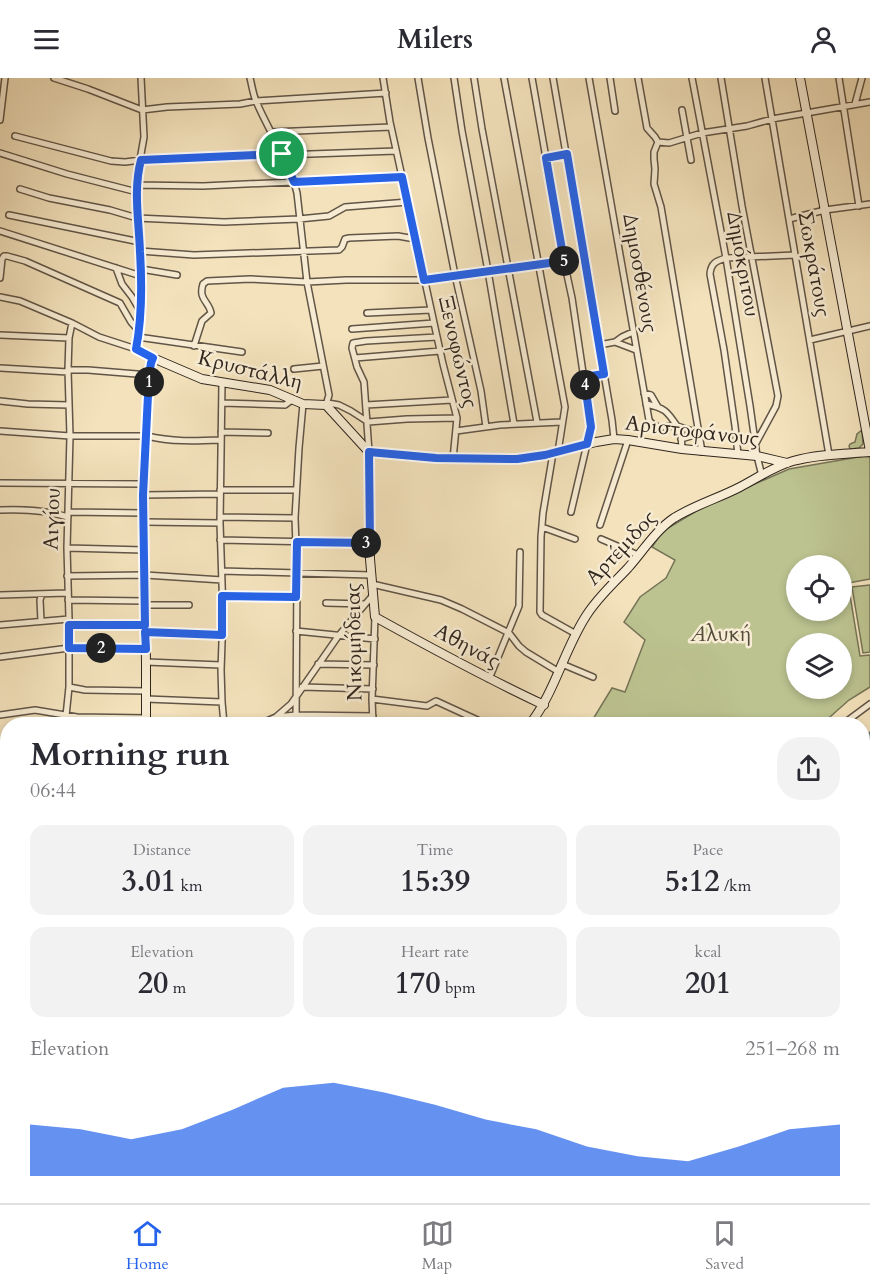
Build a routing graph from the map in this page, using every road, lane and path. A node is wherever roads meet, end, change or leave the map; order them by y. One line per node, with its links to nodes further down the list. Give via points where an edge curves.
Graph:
1 (5, 78): 31 (street)
2 (54, 78): 26 (street)
3 (141, 78): 26 (street)
4 (250, 78): 22 (street)
5 (383, 78): 21 (street, Ξενοφώντος)
6 (418, 78): 75 (street)
7 (454, 78): 73 (street)
8 (474, 78): 71 (street)
9 (504, 78): 69 (street)
10 (532, 78): 43 (street)
11 (553, 78): 42 (street)
12 (589, 78): 89 (street, Δημοσθένους)
13 (609, 78): 28 (street)
14 (638, 78): 38 (street, via 646,124)
15 (692, 78): 35 (street, Δημόκριτου)
16 (721, 78): 33 (street)
17 (765, 78): 30 (street, Σωκράτους)
18 (800, 78): 29 (street)
19 (839, 78): 25 (street)
20 (862, 78): 24 (street)
21 (386, 93): 22 (street); 32 (street, Ξενοφώντος)
22 (256, 100): 26 (street); 34 (street)
23 (870, 102): 24 (street)
24 (855, 104): 25 (street)
25 (844, 106): 29 (street); 53 (street)
26 (142, 110): 44 (street)
27 (682, 110): 37 (street)
28 (615, 111)
29 (806, 112): 30 (street); 54 (street)
30 (772, 119): 33 (street); 58 (street, Σωκράτους)
31 (0, 120)
32 (391, 127): 34 (street); 39 (street, Ξενοφώντος)
33 (728, 129): 35 (street); 65 (street)
34 (272, 132): 41 (street)
35 (702, 133): 37 (street); 67 (street, Δημόκριτου)
36 (15, 136): 44 (street, via 111,161)
37 (687, 138): 38 (street); 45 (street)
38 (658, 142): 136 (street, via 654,152 654,184)
39 (396, 151): 41 (street); 46 (street, Ξενοφώντος)
40 (0, 153): 50 (street)
41 (282, 154): 44 (street); 47 (street)
42 (567, 154): 43 (street); 66 (street)
43 (546, 158): 68 (street)
44 (141, 160): 48 (street)
45 (691, 160)
46 (402, 177): 47 (street); 51 (street, Ξενοφώντος)
47 (294, 182): 48 (street); 57 (street)
48 (137, 185): 50 (street)
49 (20, 189): 56 (street)
50 (137, 192): 56 (street)
51 (408, 202): 57 (street, via 345,207 329,216); 60 (street, Ξενοφώντος)
52 (870, 204): 53 (street)
53 (859, 206): 54 (street)
54 (825, 210): 58 (street); 88 (street)
55 (9, 214): 61 (street)
56 (137, 218): 57 (street, via 224,222); 61 (street)
57 (299, 219): 63 (street)
58 (789, 219): 64 (street, Σωκράτους)
59 (0, 231): 70 (street)
60 (415, 239): 63 (street, via 347,238 339,250); 78 (street, Ξενοφώντος)
61 (140, 242): 62 (street)
62 (140, 251): 63 (street, via 194,255); 72 (street)
63 (303, 251): 79 (street)
64 (795, 255): 65 (street); 94 (street, Σωκράτους)
65 (752, 257): 67 (street); 144 (street, via 778,399)
66 (585, 258): 68 (street); 97 (street)
67 (726, 258): 144 (street, Δημόκριτου); 151 (street, via 712,264 710,274)
68 (564, 261): 69 (street); 110 (street)
69 (538, 265): 71 (street); 126 (street, via 565,407)
70 (116, 268): 76 (street); 81 (street)
71 (509, 268): 73 (street); 125 (street)
72 (141, 269): 74 (street); 76 (street)
73 (488, 271): 75 (street); 127 (street)
74 (177, 275)
75 (454, 275): 78 (street); 128 (street)
76 (141, 276): 81 (street)
77 (0, 278): 90 (street, via 4,256 25,261 120,303)
78 (424, 280): 79 (street); 82 (street, Ξενοφώντος)
79 (307, 282): 96 (street, via 250,279 203,284 204,301 211,313 202,321); 104 (street)
80 (0, 297): 85 (street, Κρυστάλλη, via 20,301)
81 (140, 310): 90 (street)
82 (431, 310): 83 (street); 84 (street, Ξενοφώντος)
83 (367, 313)
84 (434, 322): 87 (street); 92 (street, Ξενοφώντος)
85 (72, 323): 93 (street, Αιγίου); 98 (street, Κρυστάλλη)
86 (870, 326): 88 (street)
87 (352, 329)
88 (848, 331): 94 (street); 131 (street)
89 (633, 332): 95 (street); 99 (street, Δημοσθένους)
90 (139, 334): 96 (street); 98 (street)
91 (0, 335): 93 (street)
92 (437, 337): 100 (street, Ξενοφώντος); 103 (street, via 356,342 352,348)
93 (69, 338): 107 (street, Αιγίου)
94 (810, 339): 152 (street, Σωκράτους)
95 (615, 342): 97 (street); 99 (street)
96 (194, 345): 101 (street)
97 (599, 345): 108 (street)
98 (136, 349): 102 (street, Κρυστάλλη)
99 (636, 350): 112 (street, Δημοσθένους)
100 (440, 351): 103 (street); 114 (street, Ξενοφώντος)
101 (242, 352)
102 (153, 358): 109 (street); 111 (street, Κρυστάλλη, via 192,376)
103 (355, 358): 121 (street, via 364,381)
104 (324, 366): 106 (street); 118 (street)
105 (0, 368): 107 (street)
106 (294, 369)
107 (68, 371): 109 (street); 120 (street, Αιγίου)
108 (604, 374): 110 (street); 140 (street)
109 (149, 375): 139 (street)
110 (584, 377): 145 (street, via 591,427)
111 (222, 382): 113 (street, Κρυστάλλη, via 270,390); 116 (street)
112 (644, 393): 119 (street, Δημοσθένους); 122 (street, via 651,395)
113 (294, 399): 116 (street, via 285,405); 117 (street, Κρυστάλλη)
114 (452, 400): 121 (street); 123 (street, Ξενοφώντος)
115 (0, 401): 120 (street)
116 (222, 403): 134 (street)
117 (303, 404): 118 (street, Κρυστάλλη); 160 (street)
118 (327, 404): 124 (street, via 339,405); 148 (street)
119 (646, 404): 122 (street); 129 (street, Δημοσθένους, via 649,420 655,426)
120 (69, 405): 130 (street, Αιγίου)
121 (366, 405): 124 (street)
122 (658, 406): 129 (street)
123 (457, 418): 124 (street); 133 (street, Ξενοφώντος)
124 (368, 422): 148 (street)
125 (537, 422): 126 (street); 127 (street)
126 (562, 422): 149 (street)
127 (514, 424): 128 (street)
128 (486, 426): 133 (street)
129 (677, 426): 136 (street); 143 (street)
130 (70, 427): 137 (street, Αιγίου); 138 (street)
131 (868, 430): 147 (street)
132 (0, 431): 137 (street)
133 (456, 431): 154 (street, Ξενοφώντος)
134 (221, 432): 135 (street); 141 (street)
135 (268, 433)
136 (699, 433): 143 (street); 150 (street)
137 (70, 436): 138 (street); 158 (street, Αιγίου)
138 (81, 436): 139 (street)
139 (147, 436): 141 (street); 159 (street)
140 (614, 439): 142 (street, Αριστοφάνους); 145 (street, Αριστοφάνους)
141 (221, 440): 161 (street)
142 (628, 440): 146 (street, Αριστοφάνους); 169 (street)
143 (681, 440): 146 (street)
144 (756, 443): 153 (street, Δημόκριτου)
145 (587, 444): 149 (street, Αριστοφάνους); 164 (street)
146 (682, 449): 150 (street, Αριστοφάνους)
147 (870, 451): 152 (street, Αρτέμιδος)
148 (369, 452): 154 (street, Αριστοφάνους); 175 (street, Νικομήδειας)
149 (555, 452): 154 (street, Αριστοφάνους, via 517,459); 170 (street)
150 (702, 452): 151 (street, Αριστοφάνους)
151 (738, 455): 153 (street, Αριστοφάνους)
152 (829, 455): 155 (street, Αρτέμιδος)
153 (757, 456): 155 (street, Αριστοφάνους); 156 (street, Δημόκριτου)
154 (453, 459)
155 (787, 463): 156 (street, Αρτέμιδος)
156 (762, 476): 179 (street, Αρτέμιδος, via 672,519)
157 (0, 483): 158 (street)
158 (69, 484): 159 (street); 165 (street, Αιγίου)
159 (144, 484): 162 (street)
160 (296, 490): 161 (street); 167 (street)
161 (220, 492): 162 (street); 168 (street)
162 (143, 495): 166 (street)
163 (0, 510): 165 (street)
164 (571, 512)
165 (68, 514): 166 (street); 176 (street, Αιγίου)
166 (144, 518): 168 (street); 177 (street)
167 (295, 518): 168 (street); 174 (street)
168 (220, 520): 173 (street)
169 (600, 525)
170 (542, 527): 171 (street); 205 (street, via 540,612)
171 (575, 539)
172 (601, 539): 179 (street)
173 (220, 540): 174 (street); 180 (street)
174 (297, 542): 175 (street); 181 (street)
175 (370, 543): 183 (street, Νικομήδειας)
176 (67, 548): 177 (street); 184 (street, Αιγίου)
177 (144, 550): 182 (street)
178 (520, 552): 204 (street, via 519,606)
179 (638, 555): 205 (street, Αρτέμιδος, via 601,594)
180 (222, 572): 181 (street); 185 (street)
181 (297, 573): 183 (street); 192 (street)
182 (145, 575): 184 (street); 185 (street); 194 (street)
183 (371, 575): 186 (street, Νικομήδειας)
184 (67, 576): 187 (street, Αιγίου)
185 (222, 580): 191 (street)
186 (372, 584): 190 (street, Νικομήδειας); 204 (street, via 441,600)
187 (68, 593): 188 (street); 193 (street, Αιγίου)
188 (42, 594): 189 (street); 199 (street)
189 (0, 595)
190 (373, 595): 196 (street); 198 (street, Νικομήδειας)
191 (222, 596): 192 (street); 206 (street)
192 (296, 597): 203 (street)
193 (68, 600): 194 (street); 200 (street, Αιγίου)
194 (145, 603): 197 (street); 202 (street)
195 (326, 603): 196 (street)
196 (365, 604): 207 (street)
197 (189, 605)
198 (375, 617): 208 (street, Νικομήδειας); 218 (street, Αθηνάς)
199 (41, 621): 200 (street); 201 (street)
200 (69, 622): 202 (street); 209 (street, Αιγίου)
201 (0, 626)
202 (145, 629): 206 (street); 210 (street)
203 (296, 632): 207 (street); 223 (street)
204 (509, 633): 216 (street, via 526,652); 218 (street)
205 (576, 634): 216 (street, Αρτέμιδος)
206 (222, 635): 213 (street)
207 (339, 635): 208 (street); 214 (street)
208 (375, 639): 215 (street, Νικομήδειας)
209 (69, 648): 210 (street); 211 (street); 219 (street, Αιγίου)
210 (146, 649): 212 (street)
211 (0, 657)
212 (147, 662): 213 (street); 222 (street)
213 (221, 664): 225 (street)
214 (318, 664): 215 (street); 220 (street)
215 (374, 665): 221 (street, Νικομήδειας)
216 (561, 668): 217 (street); 227 (street, Αρτέμιδος)
217 (593, 677)
218 (489, 679): 227 (street, Αθηνάς)
219 (69, 687): 222 (street); 230 (street, Αιγίου)
220 (302, 687): 221 (street); 223 (street)
221 (373, 689): 224 (street, Νικομήδειας)
222 (146, 695): 225 (street); 233 (street)
223 (296, 697): 229 (street); 235 (street)
224 (372, 699): 231 (street, Νικομήδειας); 236 (street, via 428,706 434,702)
225 (222, 702): 234 (street)
226 (870, 704): 238 (street)
227 (544, 705): 237 (street, Αρτέμιδος)
228 (0, 715): 230 (street, via 35,711)
229 (296, 715): 231 (street); 235 (street)
230 (66, 716): 232 (street)
231 (373, 716)
232 (82, 717)
233 (146, 717)
234 (223, 717)
235 (276, 717)
236 (469, 717)
237 (535, 717)
238 (852, 717)

